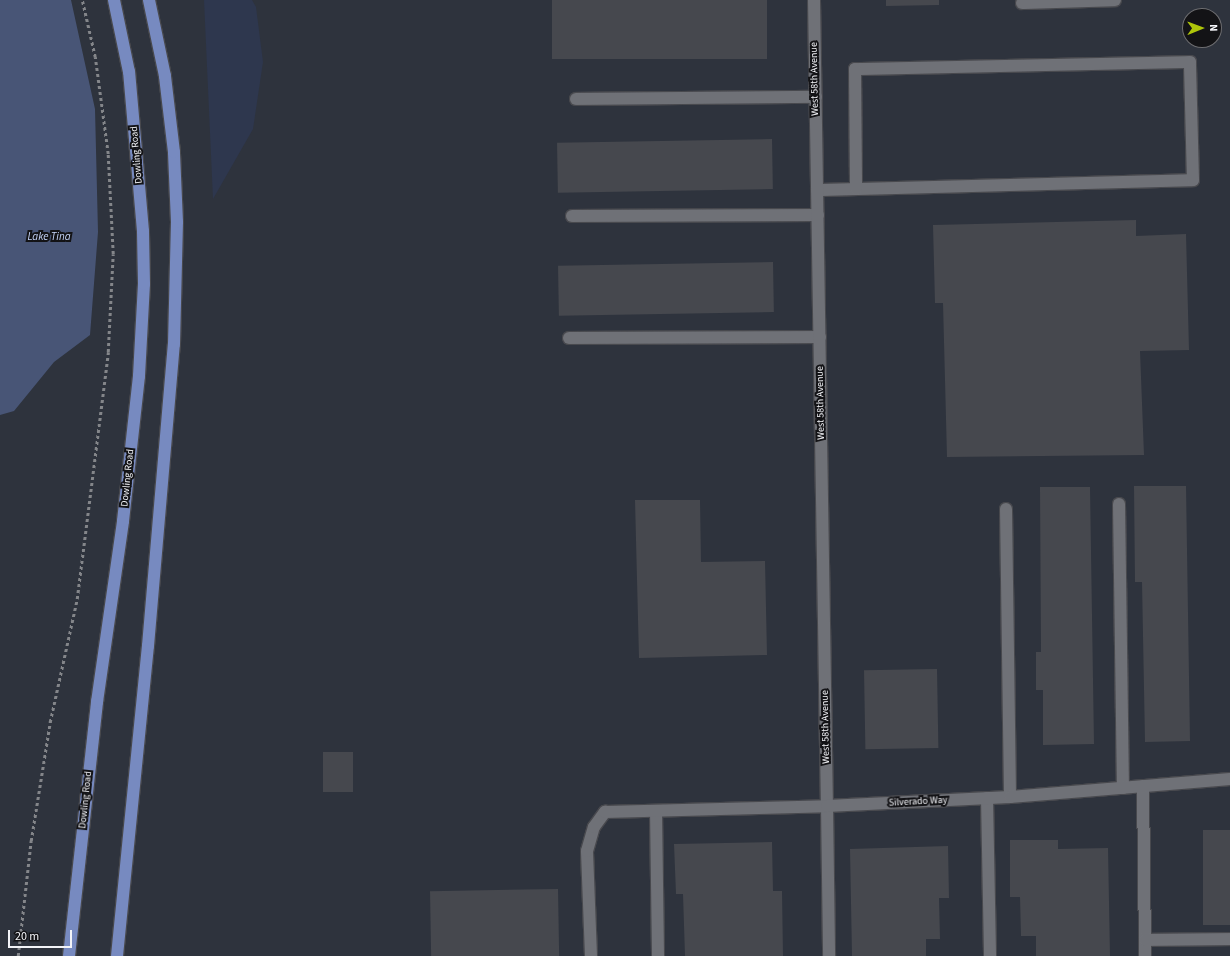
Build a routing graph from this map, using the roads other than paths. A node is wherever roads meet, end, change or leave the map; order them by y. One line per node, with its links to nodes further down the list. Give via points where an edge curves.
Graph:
1 (114, 0): 27 (main road, Dowling Road, via 129,72 143,223 144,284 138,376 123,521 97,702)
2 (149, 0): 28 (main road, via 165,76 174,152 177,222 174,344 156,561)
3 (814, 0): 8 (street, West 58th Avenue)
4 (1103, 0): 5 (street); 6 (street)
5 (1115, 0)
6 (1060, 1): 7 (street)
7 (1022, 3)
8 (816, 97): 9 (street); 11 (street, West 58th Avenue)
9 (576, 99)
10 (856, 189): 10 (street, via 1193,180 1190,62 855,69); 11 (street)
11 (817, 190): 12 (street, West 58th Avenue)
12 (818, 215): 13 (street); 14 (street, West 58th Avenue)
13 (572, 216)
14 (820, 337): 15 (street); 23 (street, West 58th Avenue)
15 (569, 338)
16 (1119, 504): 20 (street)
17 (1006, 509): 21 (street)
18 (1230, 779): 19 (street, Silverado Way)
19 (1143, 786): 20 (street, Silverado Way); 26 (street)
20 (1123, 788): 21 (street, Silverado Way)
21 (1010, 797): 22 (street, Silverado Way)
22 (987, 798): 23 (street, Silverado Way); 32 (street)
23 (827, 806): 24 (street, Silverado Way); 31 (street, West 58th Avenue)
24 (656, 811): 29 (street, Silverado Way, via 605,812 594,827 587,850); 30 (street)
25 (1230, 939): 26 (street)
26 (1145, 940): 33 (street)
27 (69, 956)
28 (117, 956)
29 (591, 956)
30 (658, 956)
31 (829, 956)
32 (990, 956)
33 (1145, 956)

